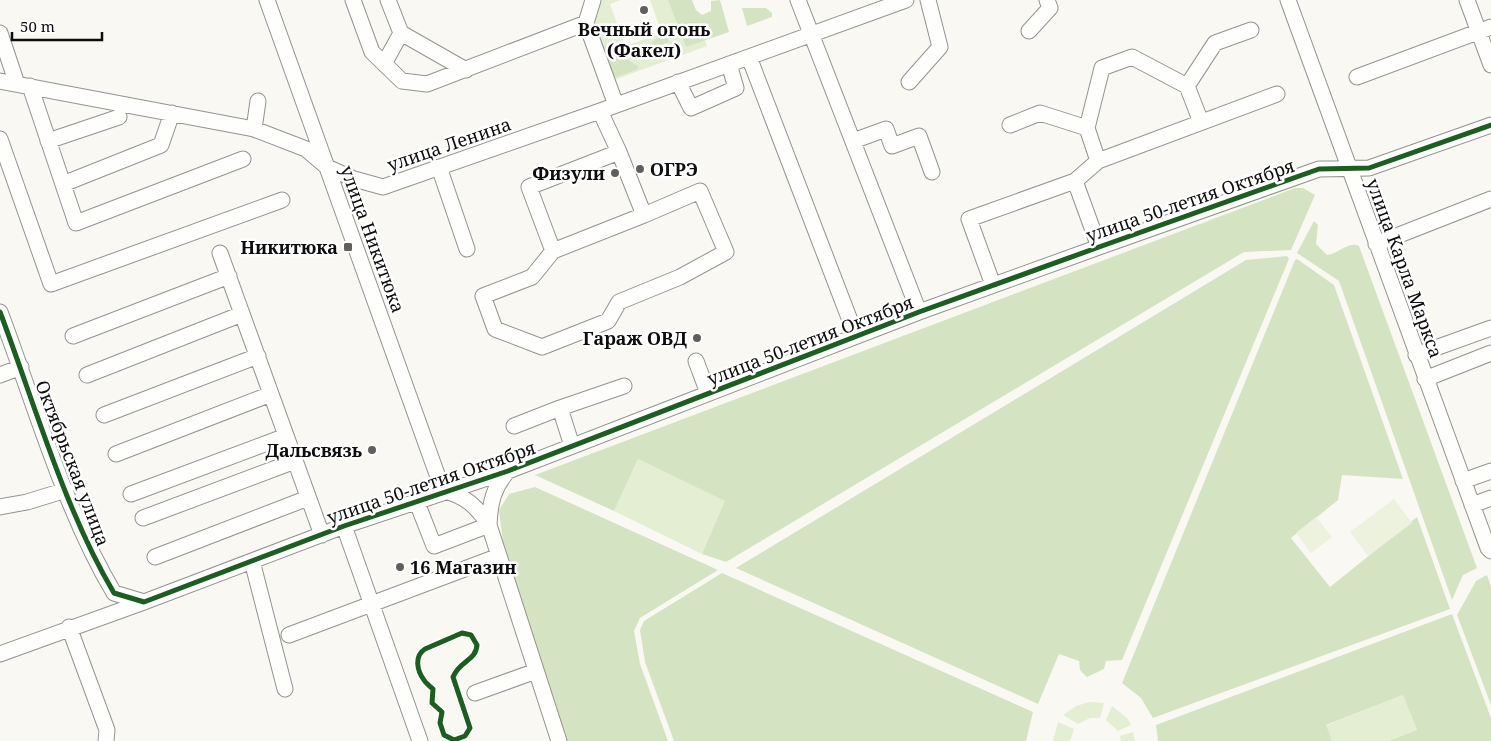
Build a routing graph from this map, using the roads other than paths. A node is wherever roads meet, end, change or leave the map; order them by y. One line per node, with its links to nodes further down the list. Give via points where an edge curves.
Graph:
1 (267, 0): 46 (street, улица Никитюка)
2 (353, 0): 19 (street, via 372,52)
3 (388, 0): 16 (street)
4 (593, 0): 11 (street)
5 (798, 0): 17 (street)
6 (906, 0): 17 (street, улица Ленина)
7 (928, 0): 26 (street, via 940,47)
8 (1047, 0): 14 (street, via 1050,8)
9 (1288, 0): 48 (street, улица Карла Маркса)
10 (1467, 0): 13 (street)
11 (586, 23): 22 (street); 31 (street)
12 (1251, 30): 28 (street, via 1215,43)
13 (1485, 30): 21 (street); 23 (street)
14 (1029, 31)
15 (0, 33): 27 (street)
16 (400, 33): 19 (street); 22 (street)
17 (812, 34): 18 (street, улица Ленина); 42 (street)
18 (749, 57): 20 (street, улица Ленина); 67 (street)
19 (384, 64): 22 (street, via 402,81 427,84)
20 (729, 64): 25 (street, улица Ленина); 25 (street, via 736,88 691,108)
21 (1491, 65)
22 (466, 70)
23 (1357, 78)
24 (0, 81): 27 (street, улица Ленина)
25 (678, 82): 31 (street, улица Ленина)
26 (909, 82)
27 (23, 85): 33 (street, улица Ленина); 41 (street)
28 (1187, 86): 35 (street); 38 (street, via 1132,57 1102,68)
29 (1277, 94): 35 (street)
30 (258, 101): 39 (street)
31 (616, 105): 32 (street, улица Ленина)
32 (600, 111): 43 (street); 47 (street, улица Ленина)
33 (172, 113): 39 (street, улица Ленина); 51 (street, via 161,145)
34 (119, 117): 41 (street)
35 (1201, 122): 45 (street)
36 (1010, 125): 38 (street, via 1040,113)
37 (1491, 126): 48 (street, улица 50-летия Октября, via 1369,168)
38 (1087, 128): 45 (street)
39 (254, 129): 46 (street, улица Ленина, via 306,149)
40 (0, 139): 53 (street, via 51,284)
41 (48, 141): 51 (street)
42 (853, 141): 49 (street, via 886,129 892,146 918,136); 63 (street)
43 (619, 152): 54 (street); 58 (street, via 529,187)
44 (243, 159): 51 (street, via 76,223)
45 (1098, 161): 50 (street)
46 (327, 167): 47 (street, улица Ленина, via 383,186); 90 (street, улица Никитюка)
47 (439, 167): 57 (street)
48 (1349, 167): 55 (street, улица Карла Маркса); 56 (street, улица 50-летия Октября, via 1319,169)
49 (932, 172)
50 (1075, 181): 56 (street); 61 (street, via 970,220)
51 (63, 184)
52 (1491, 199): 55 (street)
53 (282, 200)
54 (644, 216): 58 (street); 58 (street, via 700,191 726,252 680,277 619,302 608,321 542,348 495,329 483,296 532,277)
55 (1376, 244): 70 (street, улица Карла Маркса)
56 (1099, 247): 61 (street, улица 50-летия Октября)
57 (467, 249)
58 (553, 251)
59 (220, 253): 60 (street)
60 (229, 276): 64 (street); 66 (street)
61 (993, 285): 63 (street, улица 50-летия Октября)
62 (0, 312): 72 (street, Октябрьская улица)
63 (919, 312): 67 (street, улица 50-летия Октября)
64 (242, 314): 69 (street); 74 (street)
65 (1491, 328): 70 (street)
66 (73, 336)
67 (856, 336): 77 (street, улица 50-летия Октября)
68 (1491, 353): 75 (street)
69 (258, 356): 78 (street); 80 (street)
70 (1416, 356): 75 (street, улица Карла Маркса)
71 (696, 361): 77 (street)
72 (21, 367): 73 (street); 89 (street, Октябрьская улица)
73 (0, 375)
74 (87, 376)
75 (1425, 379): 88 (street, улица Карла Маркса)
76 (624, 386): 79 (street)
77 (708, 393): 83 (street, улица 50-летия Октября)
78 (271, 394): 82 (street); 84 (street)
79 (560, 408): 81 (street); 83 (street)
80 (104, 415)
81 (514, 426)
82 (286, 436): 85 (street); 91 (street)
83 (572, 446): 86 (street, улица 50-летия Октября)
84 (116, 454)
85 (295, 461): 92 (street); 97 (street)
86 (508, 471): 90 (street, улица 50-летия Октября); 98 (street, via 496,485 490,503)
87 (1491, 471): 88 (street)
88 (1463, 482): 95 (street, улица Карла Маркса)
89 (66, 490): 96 (street); 105 (street, Октябрьская улица, via 100,570 114,593)
90 (443, 491): 94 (street, улица 50-летия Октября); 98 (street, via 459,494 478,509)
91 (131, 494)
92 (308, 498): 100 (street); 103 (street)
93 (1491, 498): 95 (street)
94 (416, 500): 98 (street, via 434,546); 99 (street, улица 50-летия Октября)
95 (1472, 504): 101 (street, улица Карла Маркса)
96 (0, 507)
97 (143, 518)
98 (489, 525): 102 (street)
99 (344, 526): 100 (street, улица 50-летия Октября); 106 (street)
100 (322, 535): 104 (street, улица 50-летия Октября)
101 (1489, 549)
102 (499, 556): 106 (street); 110 (street)
103 (155, 557)
104 (252, 561): 105 (street, улица 50-летия Октября); 111 (street)
105 (144, 602): 107 (street, улица 50-летия Октября)
106 (372, 604): 108 (street); 114 (street)
107 (69, 627): 109 (street, улица 50-летия Октября); 113 (street, via 107,730)
108 (289, 636)
109 (0, 654)
110 (536, 671): 112 (street); 115 (street)
111 (285, 689)
112 (475, 693)
113 (106, 741)
114 (420, 741)
115 (559, 741)

